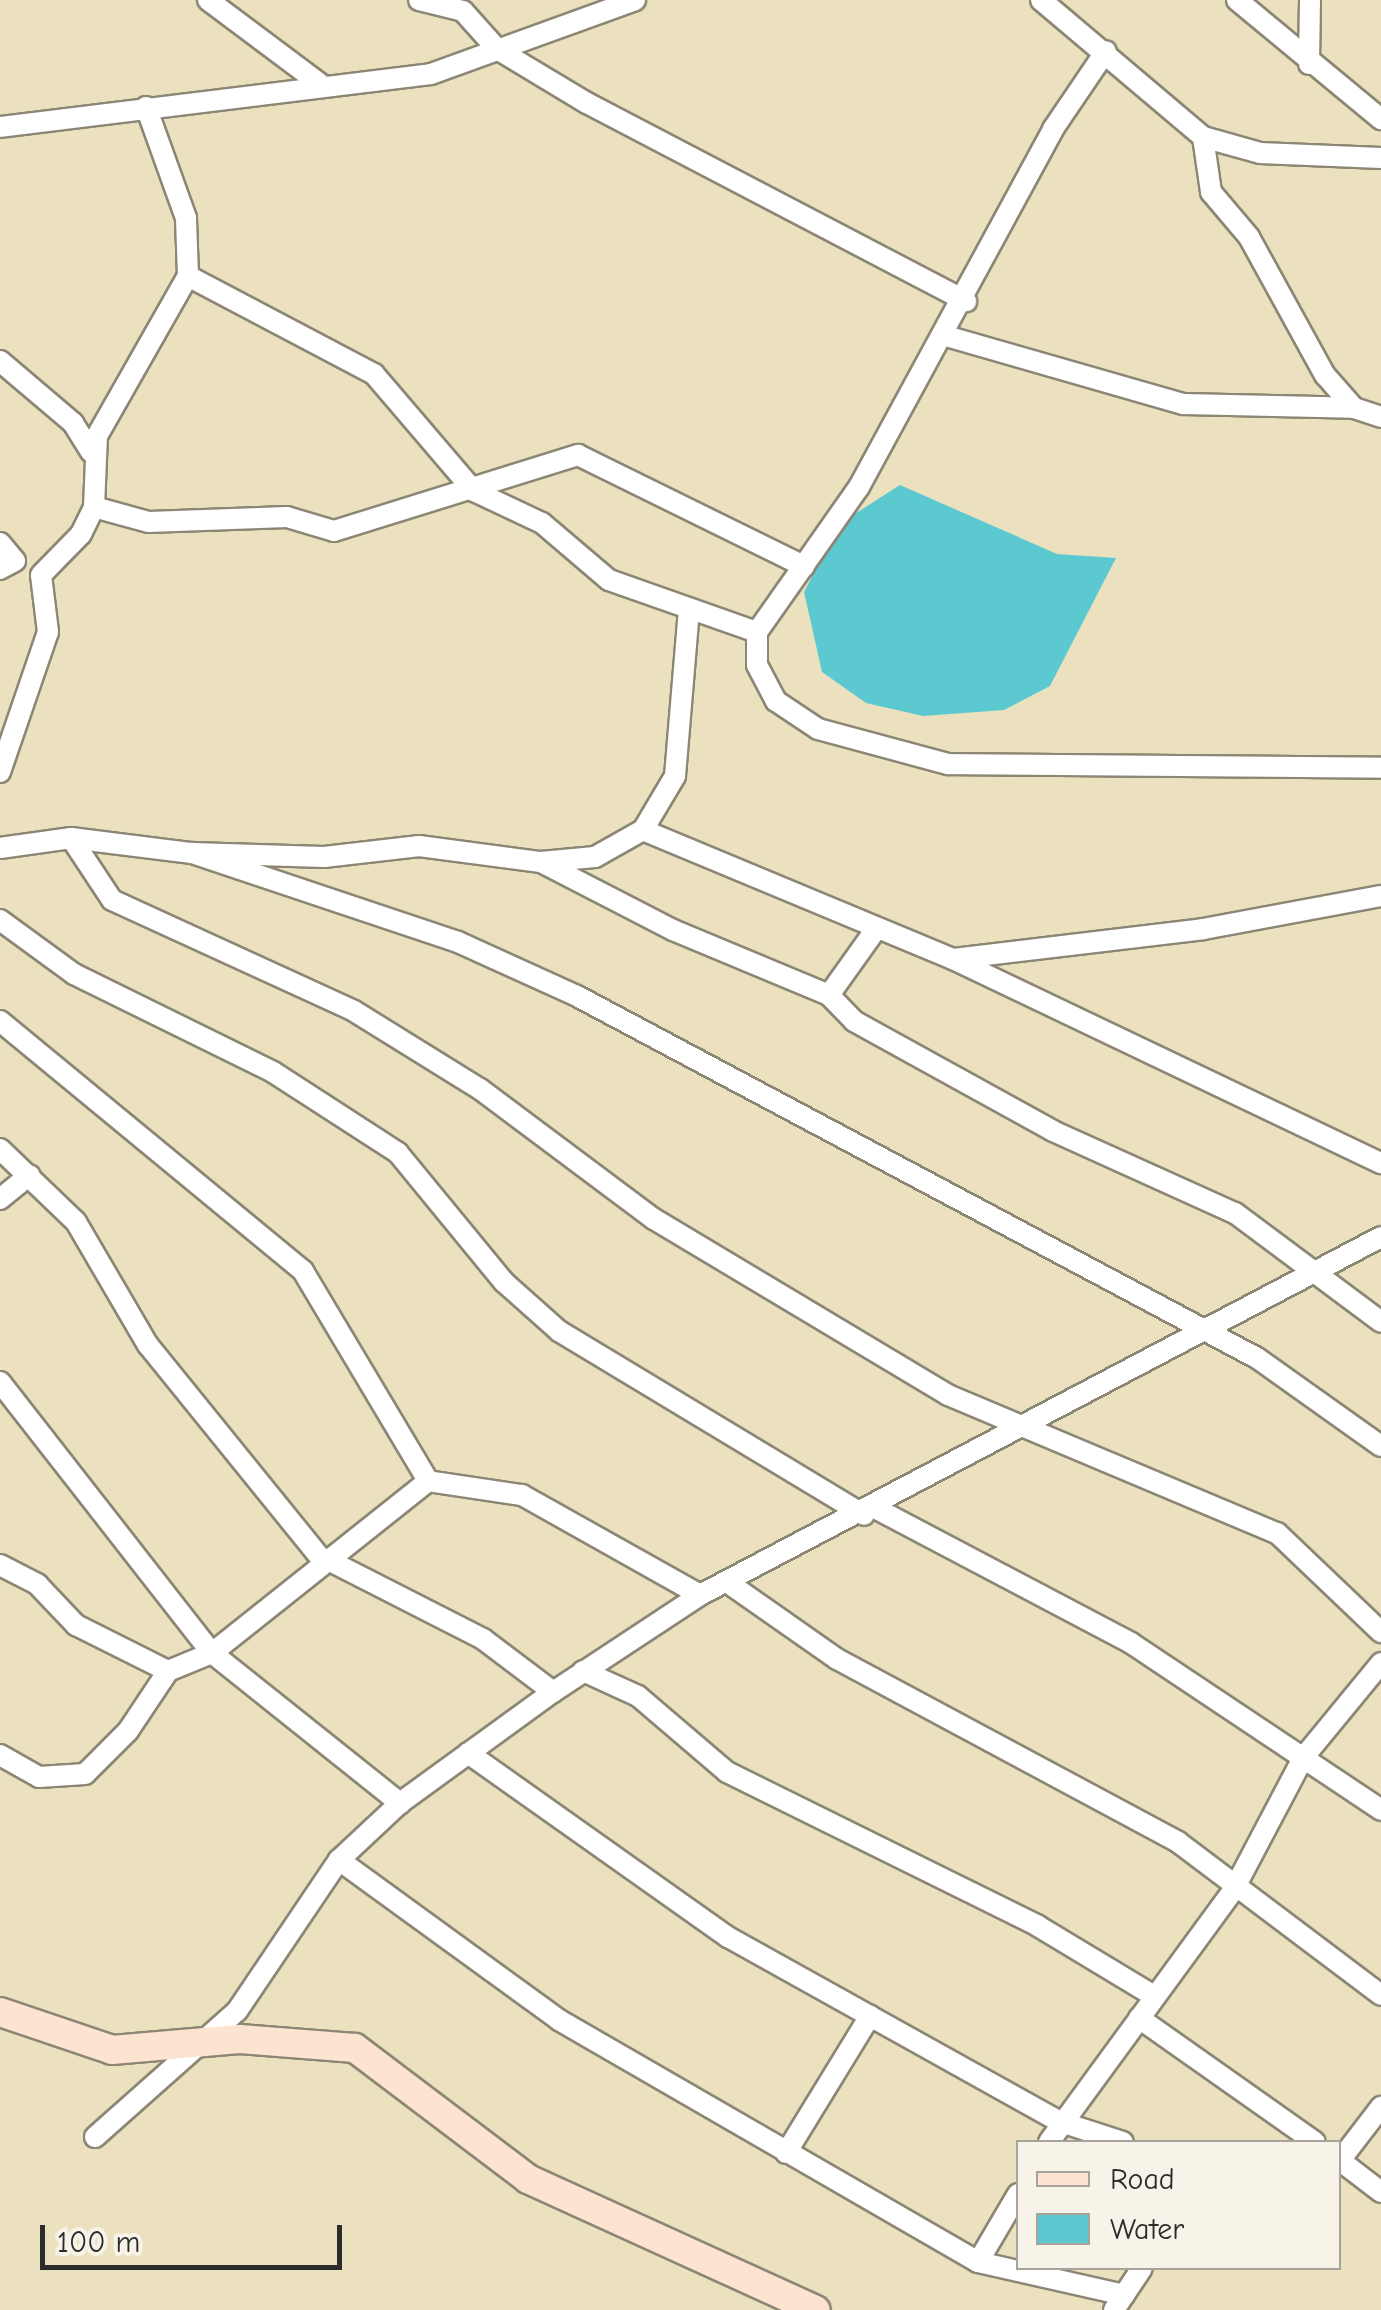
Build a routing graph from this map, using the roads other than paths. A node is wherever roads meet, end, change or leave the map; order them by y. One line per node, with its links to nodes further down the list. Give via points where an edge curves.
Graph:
1 (208, 0): 10 (street)
2 (419, 0): 7 (street, via 462,11)
3 (634, 0): 7 (street)
4 (1041, 0): 8 (street)
5 (1238, 0): 9 (street)
6 (1310, 0): 9 (street)
7 (496, 48): 10 (street, via 476,65 431,74); 17 (street, via 818,230)
8 (1106, 50): 14 (street); 17 (street, via 1052,129)
9 (1309, 64): 12 (street)
10 (319, 83): 11 (street)
11 (146, 107): 13 (street); 16 (street, via 186,218)
12 (1381, 119)
13 (0, 127)
14 (1203, 137): 15 (street, via 1260,153); 20 (street, via 1211,192)
15 (1381, 158)
16 (188, 276): 22 (street); 23 (street, via 374,374)
17 (966, 301): 18 (street)
18 (946, 336): 20 (street, via 1183,404); 26 (street)
19 (0, 361): 22 (street, via 74,423)
20 (1354, 408): 21 (street)
21 (1381, 417)
22 (91, 452): 24 (street)
23 (474, 491): 24 (street, via 334,532 287,517 149,522); 26 (street, via 578,455); 29 (street, via 542,523 609,580)
24 (94, 507): 28 (street)
25 (0, 542): 27 (street, via 14,561)
26 (804, 566): 30 (street)
27 (2, 568): 28 (street)
28 (40, 575): 32 (street, via 48,632)
29 (689, 609): 30 (street); 33 (street, via 690,676 676,776)
30 (757, 632): 31 (street, via 757,665 794,718 913,761)
31 (1381, 768)
32 (0, 772)
33 (643, 830): 37 (street, via 594,857); 40 (street)
34 (71, 838): 35 (street); 36 (street); 53 (street, via 112,900 354,1011 480,1089 654,1219 948,1395)
35 (0, 848)
36 (192, 853): 37 (street, via 324,857 419,846); 51 (street, via 458,942 577,996)
37 (541, 862): 42 (street, via 673,930)
38 (1381, 896): 41 (street, via 1203,930)
39 (0, 920): 56 (street, via 74,974 273,1072 398,1153 504,1282 559,1331)
40 (876, 929): 41 (street); 42 (street)
41 (953, 959): 45 (street)
42 (829, 994): 49 (street, via 854,1021 1053,1131 1236,1213)
43 (0, 1021): 55 (street, via 303,1270)
44 (0, 1149): 46 (street)
45 (1381, 1164)
46 (30, 1176): 47 (street); 57 (street, via 94,1246 148,1345)
47 (0, 1199)
48 (1381, 1237): 49 (street)
49 (1312, 1273): 50 (street); 51 (street)
50 (1381, 1322)
51 (1194, 1331): 53 (street); 54 (street, via 1257,1358)
52 (0, 1382): 62 (street)
53 (1026, 1425): 56 (street); 61 (street, via 1277,1533)
54 (1381, 1446)
55 (428, 1482): 57 (street); 60 (street, via 522,1496)
56 (870, 1511): 59 (street); 69 (street, via 1131,1643)
57 (325, 1560): 62 (street); 66 (street, via 483,1638)
58 (0, 1565): 64 (street, via 36,1584 76,1626)
59 (727, 1582): 60 (street); 73 (street, via 837,1659 1178,1842)
60 (700, 1595): 65 (street)
61 (1381, 1632)
62 (212, 1653): 64 (street); 70 (street)
63 (1381, 1663): 69 (street)
64 (168, 1672): 68 (street, via 128,1732 85,1774 39,1777)
65 (583, 1672): 66 (street); 75 (street, via 638,1696 727,1772 1038,1926)
66 (553, 1692): 67 (street)
67 (468, 1753): 70 (street); 77 (street, via 728,1937)
68 (0, 1755)
69 (1303, 1758): 71 (street); 73 (street)
70 (400, 1804): 72 (street)
71 (1381, 1810)
72 (339, 1860): 79 (street, via 252,1990); 86 (street, via 559,2020)
73 (1234, 1888): 74 (street); 75 (street)
74 (1381, 1995)
75 (1154, 1996): 78 (street)
76 (0, 2012): 79 (street, via 112,2050)
77 (870, 2016): 81 (street); 86 (street)
78 (1139, 2018): 81 (street); 85 (street)
79 (207, 2041): 82 (street); 94 (street, via 355,2048 528,2179)
80 (1381, 2106): 87 (street)
81 (1061, 2122): 83 (street); 84 (street)
82 (95, 2137)
83 (1050, 2140)
84 (1117, 2140)
85 (1313, 2140)
86 (786, 2153): 91 (street)
87 (1341, 2161)
88 (1341, 2163): 89 (street)
89 (1381, 2192)
90 (1016, 2197): 91 (street)
91 (978, 2262): 93 (street)
92 (1141, 2270): 93 (street)
93 (1119, 2303)
94 (816, 2310)

